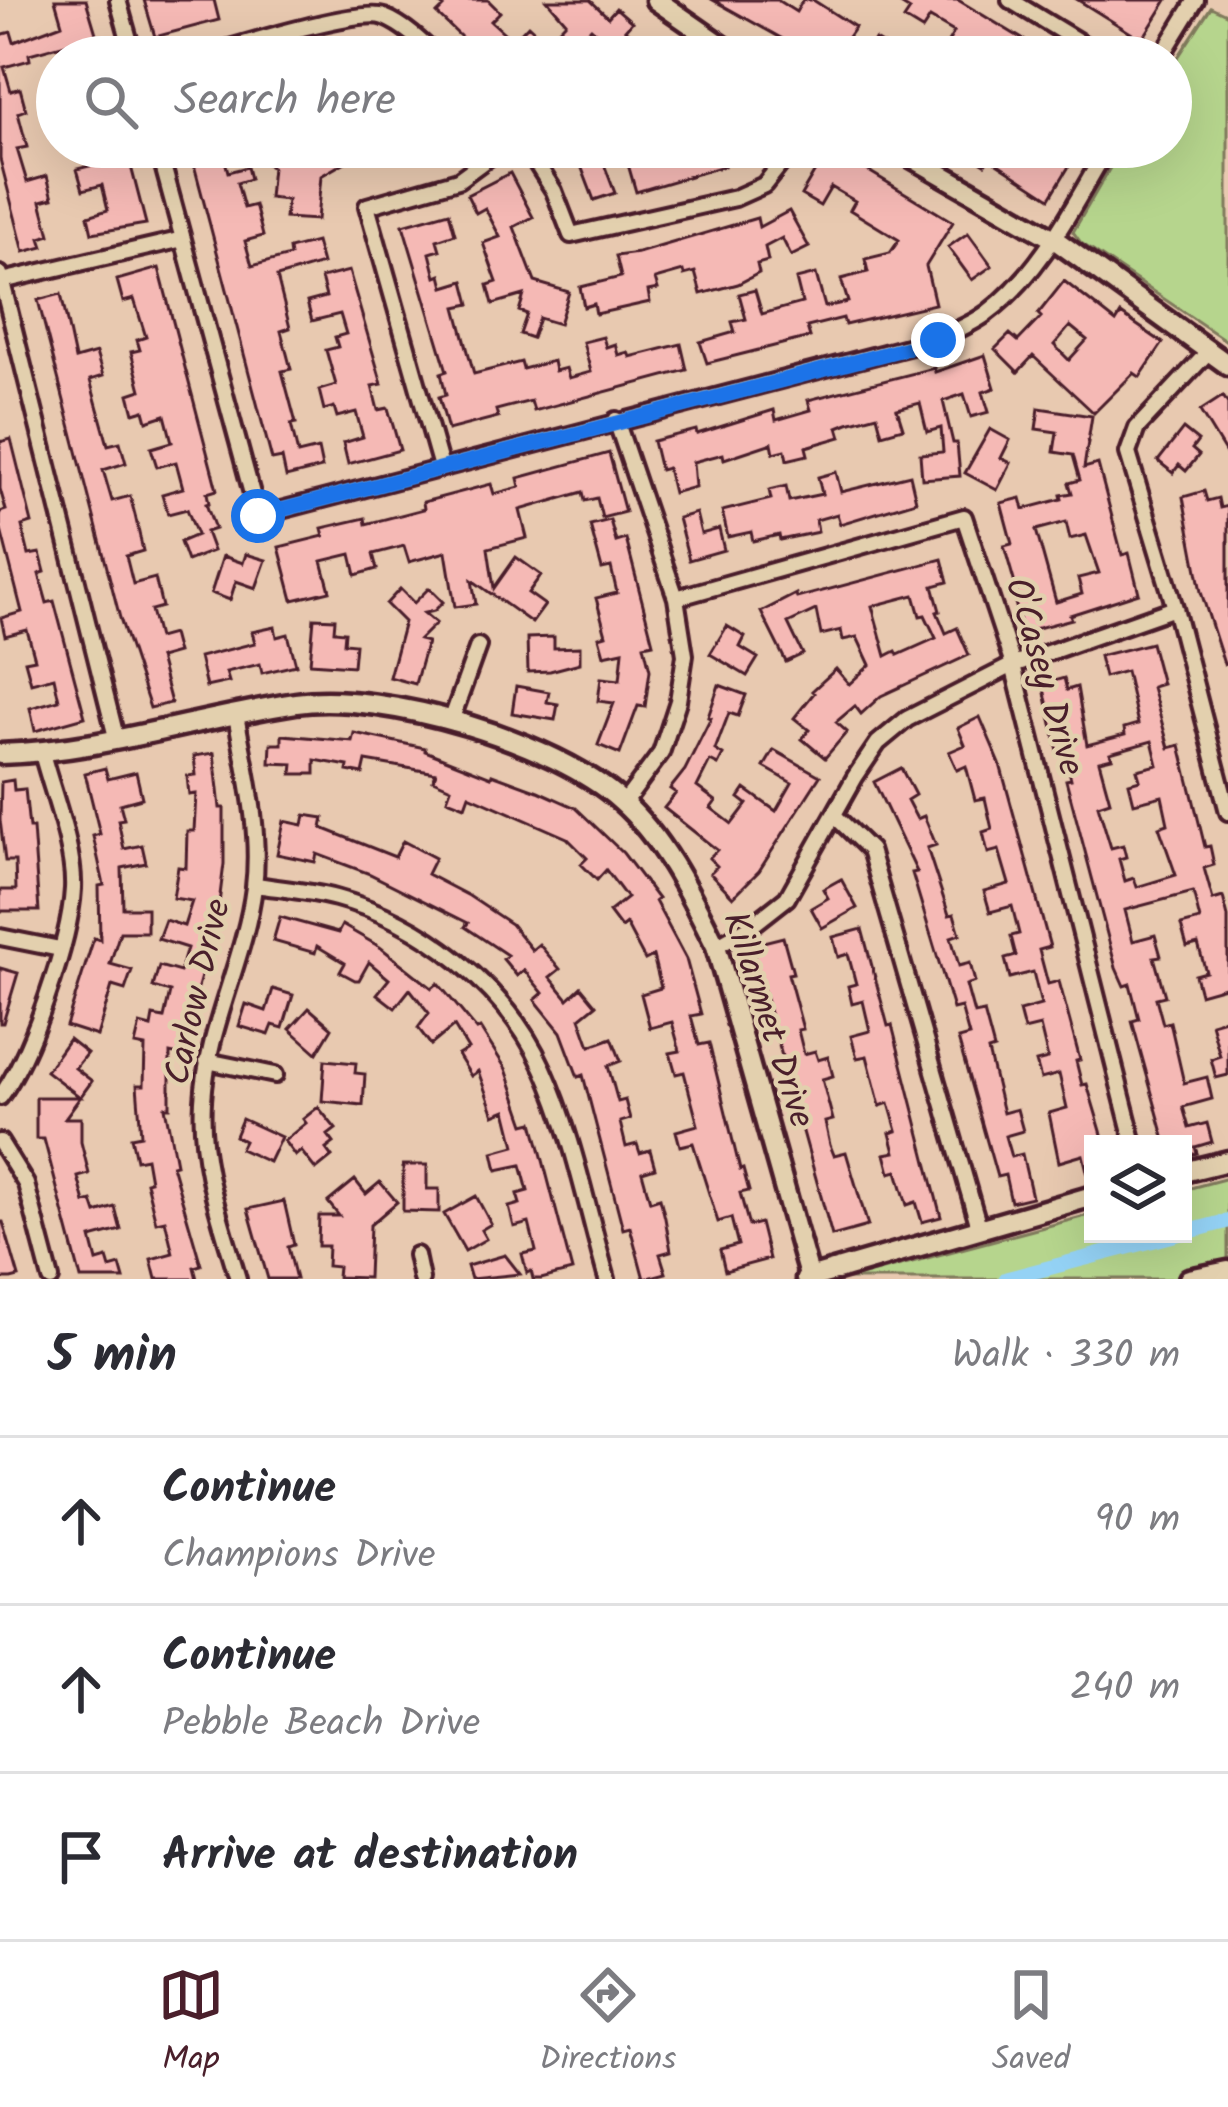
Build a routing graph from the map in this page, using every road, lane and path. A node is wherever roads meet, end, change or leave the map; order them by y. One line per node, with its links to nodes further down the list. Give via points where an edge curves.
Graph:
1 (118, 0): 5 (street)
2 (656, 0): 8 (street)
3 (1010, 0): 9 (street)
4 (1196, 0): 10 (street)
5 (128, 36)
6 (278, 36): 7 (street, via 380,14)
7 (413, 36)
8 (708, 36)
9 (1069, 36)
10 (1174, 36)
11 (164, 168): 17 (street)
12 (474, 168): 23 (street, via 367,206)
13 (539, 168): 14 (street, via 571,235 735,198 764,185)
14 (777, 168)
15 (931, 168): 18 (street)
16 (1096, 168): 18 (street)
17 (183, 238): 19 (street); 23 (street, via 258,516)
18 (1054, 238): 20 (street); 22 (street, via 1006,297 938,340)
19 (1, 278): 30 (street)
20 (1210, 350): 21 (street); 25 (street, via 1137,428 1128,453)
21 (1228, 365)
22 (616, 420): 23 (street); 24 (street)
23 (441, 467)
24 (676, 598): 27 (street, O'Casey Drive, via 964,517); 33 (street, via 685,655 677,701 661,753)
25 (1175, 608): 27 (street); 34 (street)
26 (478, 646): 29 (street)
27 (1013, 665): 35 (street, via 907,719 878,743); 43 (street, O'Casey Drive)
28 (236, 715): 29 (street, Killarmet Drive, via 336,701); 30 (street, Killarmet Drive); 36 (street, Carlow Drive, via 253,810)
29 (451, 721): 33 (street, Killarmet Drive, via 576,766)
30 (117, 742): 31 (street, Killarmet Drive)
31 (42, 753): 32 (street, Killarmet Drive); 39 (street, via 73,887)
32 (0, 754)
33 (624, 803): 38 (street, Killarmet Drive, via 659,846)
34 (1228, 812)
35 (836, 817): 38 (street, via 787,898); 48 (street, via 870,850)
36 (255, 885): 40 (street, Carlow Drive); 54 (street, via 335,897 386,915 442,947 509,1015 559,1104)
37 (0, 938): 39 (street)
38 (716, 946): 55 (street, Killarmet Drive)
39 (60, 949): 42 (street, via 16,1077)
40 (207, 1061): 41 (street); 52 (street, Carlow Drive, via 206,1169)
41 (274, 1075)
42 (0, 1097)
43 (1132, 1135)
44 (0, 1142): 51 (street, via 26,1184)
45 (1228, 1161): 46 (street)
46 (1192, 1170)
47 (1084, 1198): 48 (street)
48 (980, 1227): 55 (street)
49 (416, 1255): 53 (street)
50 (1228, 1270): 56 (street)
51 (51, 1279)
52 (238, 1279)
53 (421, 1279)
54 (607, 1279)
55 (809, 1279)
56 (1190, 1279)

